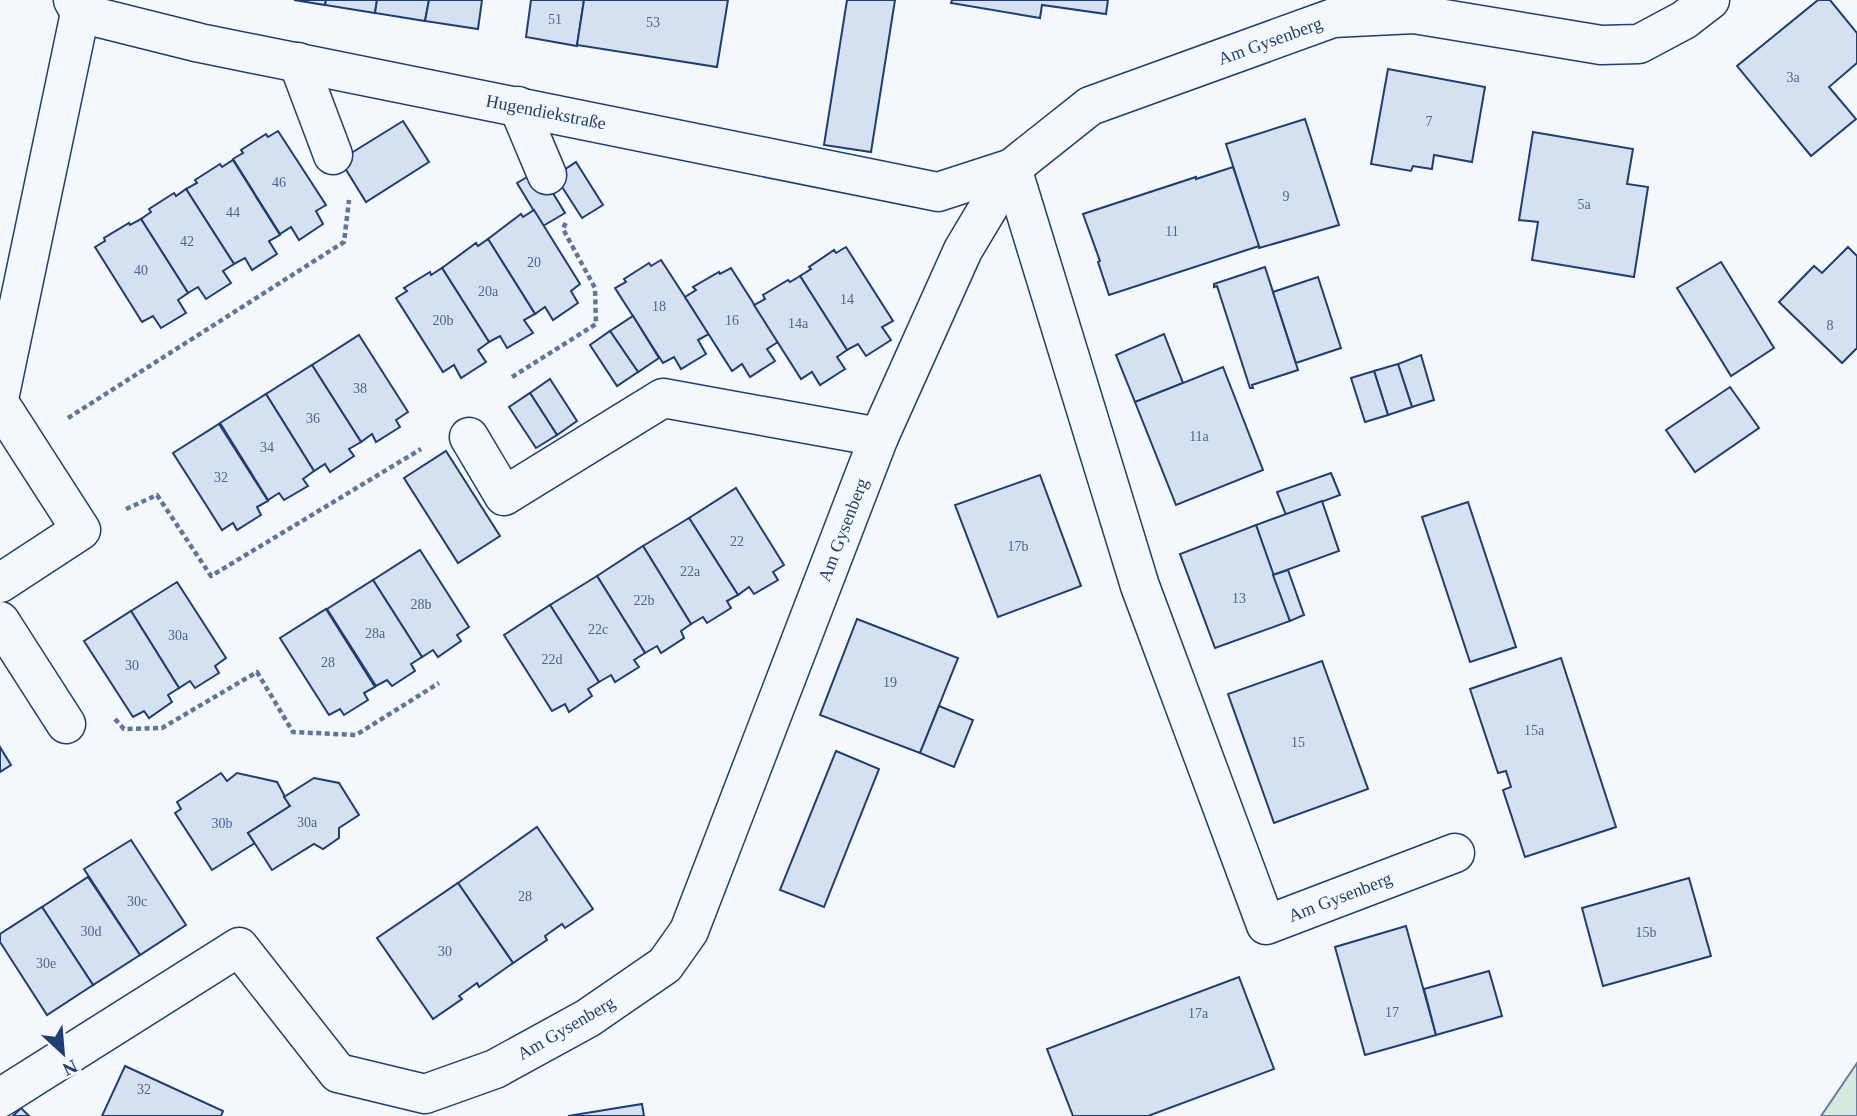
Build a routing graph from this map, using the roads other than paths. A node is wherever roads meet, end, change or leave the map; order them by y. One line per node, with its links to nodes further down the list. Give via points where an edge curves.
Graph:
1 (1710, 0): 6 (street, Am Gysenberg, via 1639,44 1601,46 1414,14 1334,18 1090,106)
2 (76, 6): 3 (street, Hugendiekstraße, via 200,43); 8 (street, Hugendiekstraße)
3 (298, 62): 4 (street, Hugendiekstraße); 5 (street)
4 (518, 106): 6 (street, Hugendiekstraße, via 938,192); 7 (street)
5 (333, 155)
6 (1012, 167): 11 (street, Am Gysenberg, via 963,250); 15 (street, Am Gysenberg, via 1140,586 1266,925)
7 (547, 175)
8 (0, 394)
9 (0, 404): 12 (street, via 81,530)
10 (469, 437): 11 (street, via 505,496 663,398)
11 (878, 437): 16 (street, Am Gysenberg, via 689,931 666,965 588,1018 495,1069 425,1094 338,1073 240,947)
12 (0, 583)
13 (0, 621): 14 (street)
14 (66, 724)
15 (1455, 853)
16 (0, 1098)

